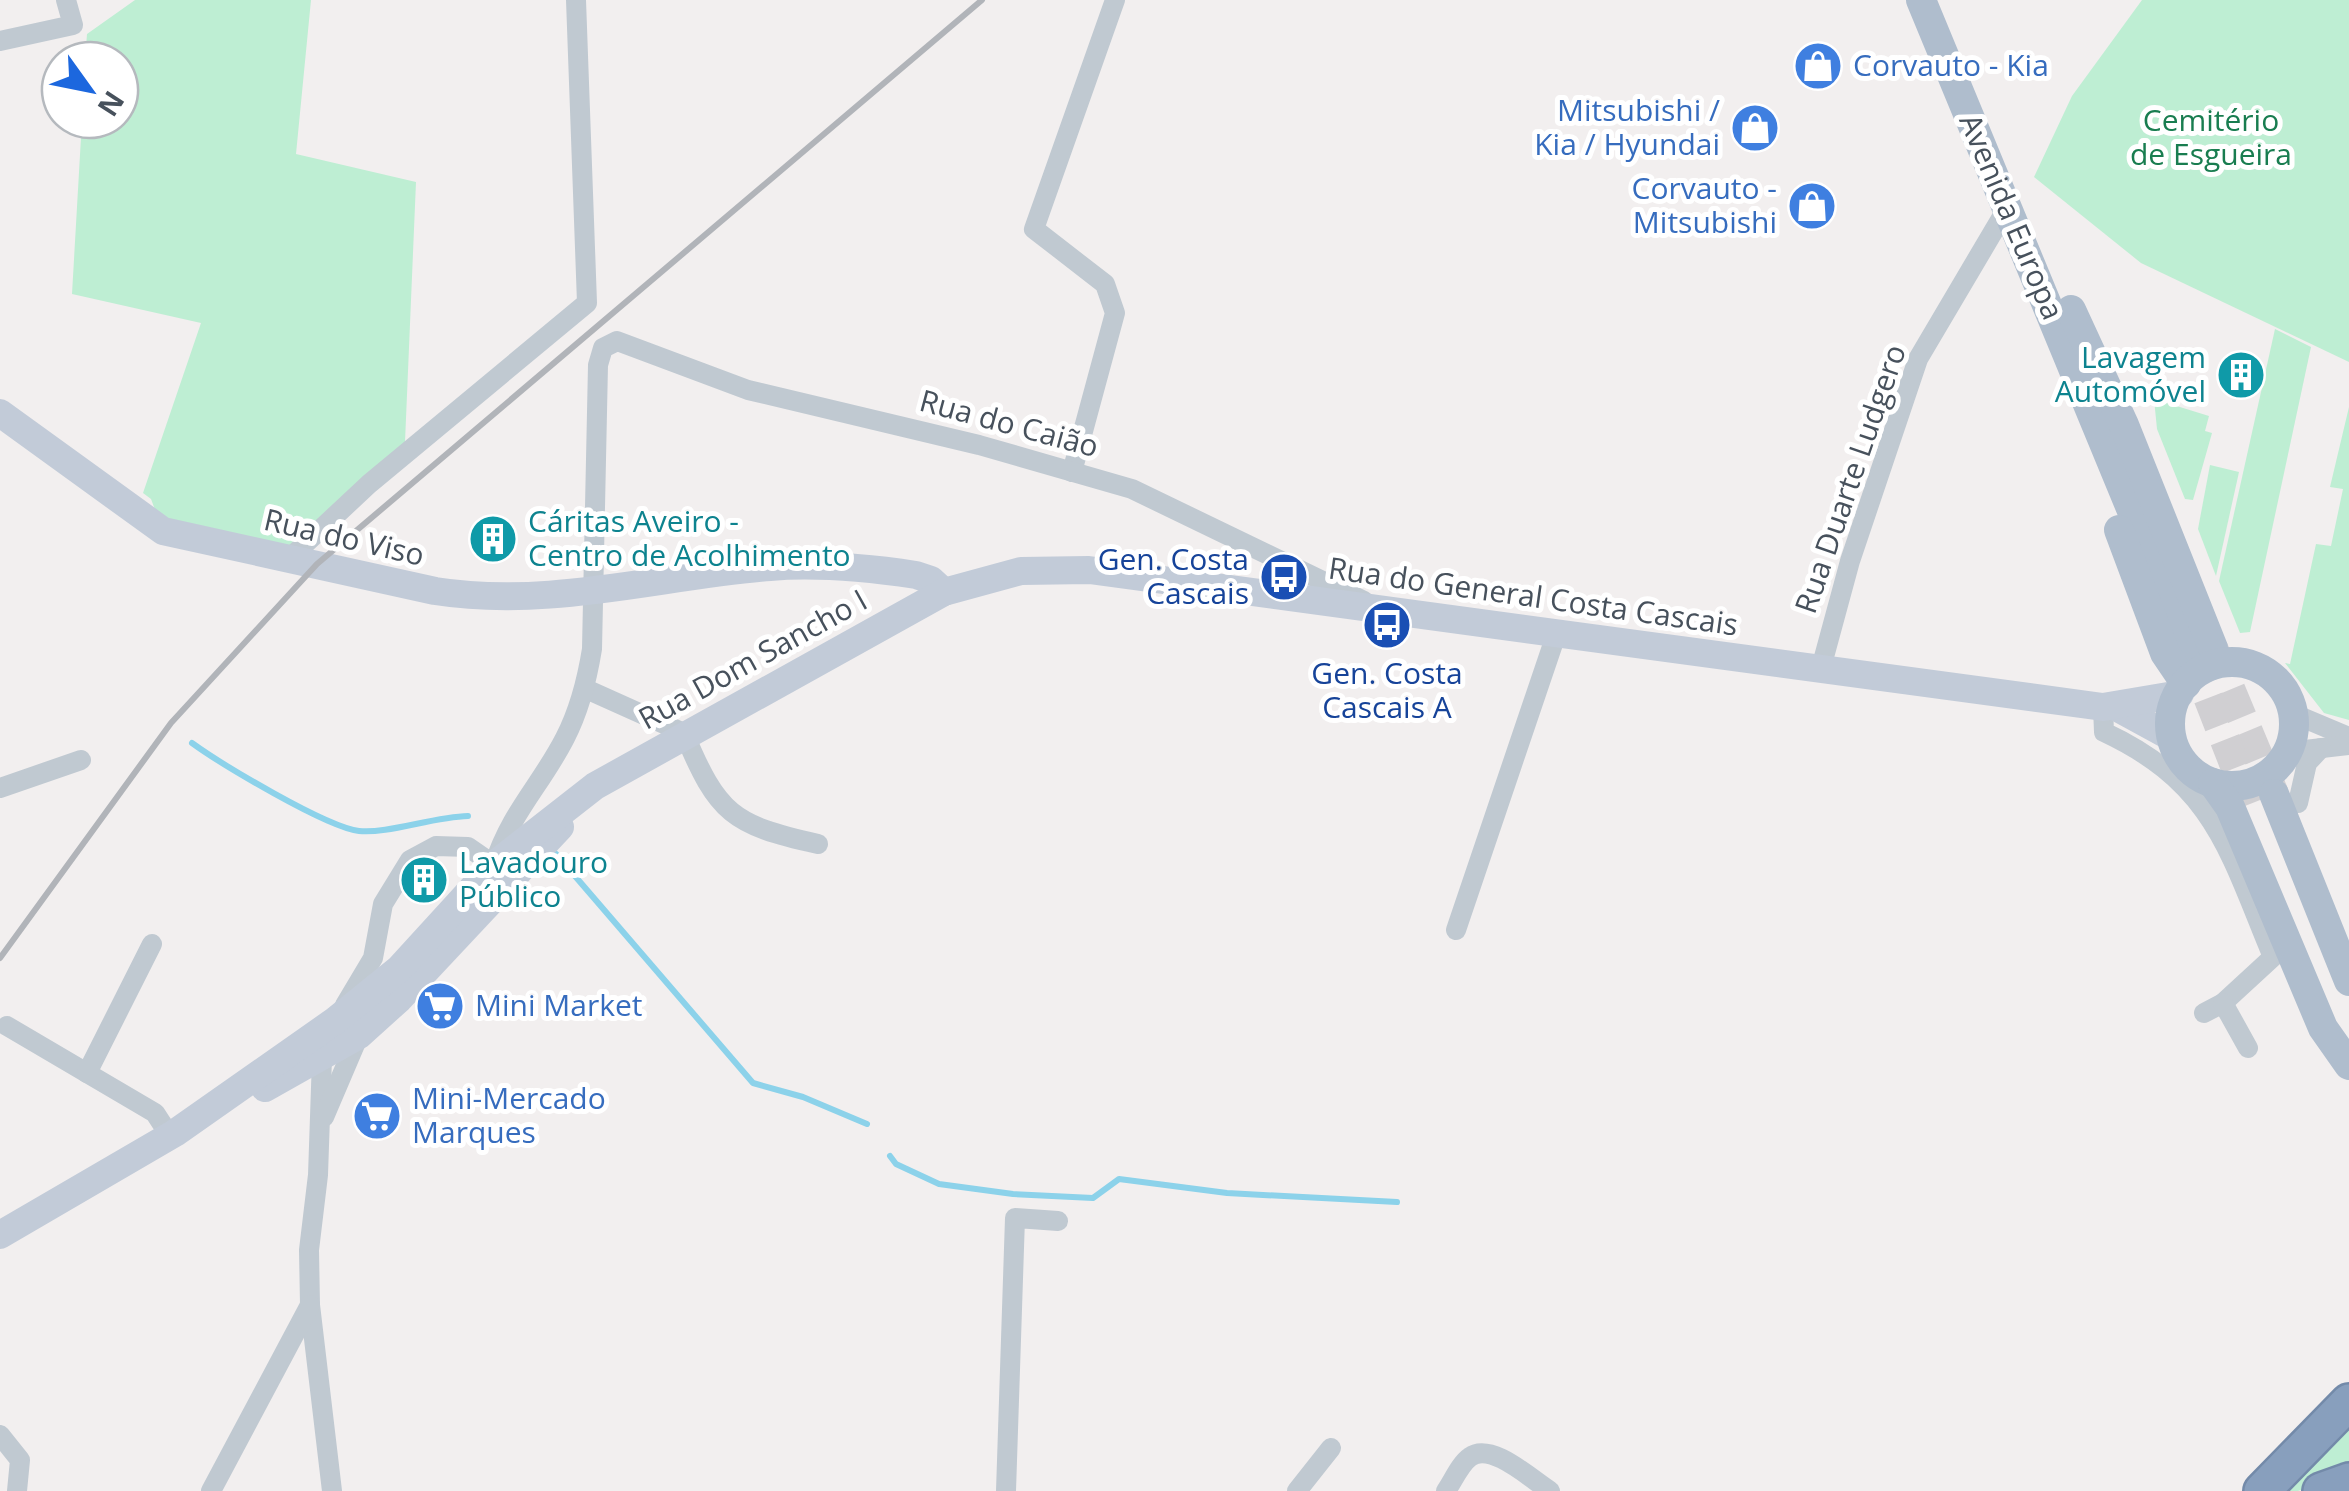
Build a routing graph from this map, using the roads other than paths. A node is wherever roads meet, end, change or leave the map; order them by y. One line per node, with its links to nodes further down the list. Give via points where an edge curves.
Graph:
1 (66, 0): 6 (street, via 73,25)
2 (576, 0): 11 (street, via 587,302)
3 (1115, 0): 10 (street, via 1034,229 1106,284 1115,312)
4 (1920, 0): 7 (main road, Avenida Europa)
5 (1942, 0): 9 (main road, Avenida Europa)
6 (0, 41)
7 (2006, 210): 9 (main road, Avenida Europa); 18 (street, Rua Duarte Ludgero, via 1918,358)
8 (0, 414): 11 (main road, Rua do Viso, via 163,530)
9 (2114, 435): 16 (main road, via 2156,460 2232,642); 17 (main road, Avenida Europa); 17 (main road, via 2102,483)
10 (1072, 472): 13 (street, Rua do Caião, via 748,390 617,342 603,348 598,364); 14 (street, Rua do Caião, via 1132,489)
11 (291, 556): 13 (main road, Rua do Viso, via 473,597)
12 (944, 592): 13 (main road, Rua do Viso, via 916,575 795,566); 14 (main road, Rua do General Costa Cascais, via 1021,571 1090,570); 22 (main road, Rua Dom Sancho I)
13 (592, 594): 19 (street)
14 (1384, 611): 15 (main road, Rua do General Costa Cascais)
15 (1556, 632): 18 (main road, Rua do General Costa Cascais); 34 (street)
16 (2248, 664): 17 (main road); 21 (main road, via 2278,682)
17 (2187, 667): 20 (main road, Rua do General Costa Cascais); 20 (main road, via 2161,672); 23 (main road, via 2170,721)
18 (1821, 668): 20 (main road, Rua do General Costa Cascais)
19 (586, 689): 22 (street); 33 (street, via 566,737 505,830)
20 (2120, 704): 23 (main road, Rua do General Costa Cascais); 41 (street, via 2104,732 2155,759 2213,817 2273,957 2213,1008)
21 (2294, 714): 24 (street); 26 (main road)
22 (684, 733): 29 (main road, Rua Dom Sancho I); 32 (street, via 714,796 731,814)
23 (2172, 737): 28 (main road, via 2179,758)
24 (2349, 741): 25 (street)
25 (2320, 748): 26 (street); 31 (street)
26 (2285, 757): 28 (main road, via 2251,784); 31 (main road)
27 (82, 760): 30 (street)
28 (2213, 784): 45 (main road, via 2230,807 2323,1028)
29 (595, 786): 33 (main road, Rua Dom Sancho I); 40 (main road, Rua Dom Sancho I, via 461,933)
30 (0, 788)
31 (2274, 800): 35 (main road); 38 (main road); 42 (main road)
32 (818, 844)
33 (494, 865): 37 (main road, Rua Dom Sancho I); 40 (street, via 468,847 436,846 410,860 383,904 374,958)
34 (1456, 930)
35 (2349, 938)
36 (152, 944): 46 (street)
37 (399, 969): 40 (main road, Rua Dom Sancho I); 43 (street, Rua Dom Sancho I)
38 (2349, 982)
39 (7, 1026): 46 (street)
40 (348, 1027): 43 (main road, Rua Dom Sancho I); 44 (main road, Rua Dom Sancho I); 47 (street)
41 (2248, 1048)
42 (2349, 1054)
43 (322, 1058): 44 (main road, Rua Dom Sancho I); 47 (street)
44 (290, 1062): 47 (street); 48 (main road, Rua Dom Sancho I, via 233,1108)
45 (2349, 1065)
46 (87, 1073): 48 (street, via 155,1113)
47 (327, 1094): 51 (street, via 308,1250)
48 (172, 1134): 50 (main road, Rua Dom Sancho I)
49 (1058, 1221): 61 (street, via 1015,1218)
50 (0, 1235)
51 (310, 1304): 52 (street); 53 (street)
52 (274, 1374): 53 (street, via 302,1364); 59 (street)
53 (320, 1381): 60 (street)
54 (2349, 1402): 65 (highway)
55 (0, 1436): 58 (street, via 20,1460)
56 (1331, 1448): 62 (street)
57 (2349, 1481): 66 (highway)
58 (17, 1491)
59 (211, 1491)
60 (332, 1491)
61 (1006, 1491)
62 (1297, 1491)
63 (1446, 1491): 64 (street, via 1480,1453)
64 (1550, 1491)
65 (2262, 1491)
66 (2322, 1491)

